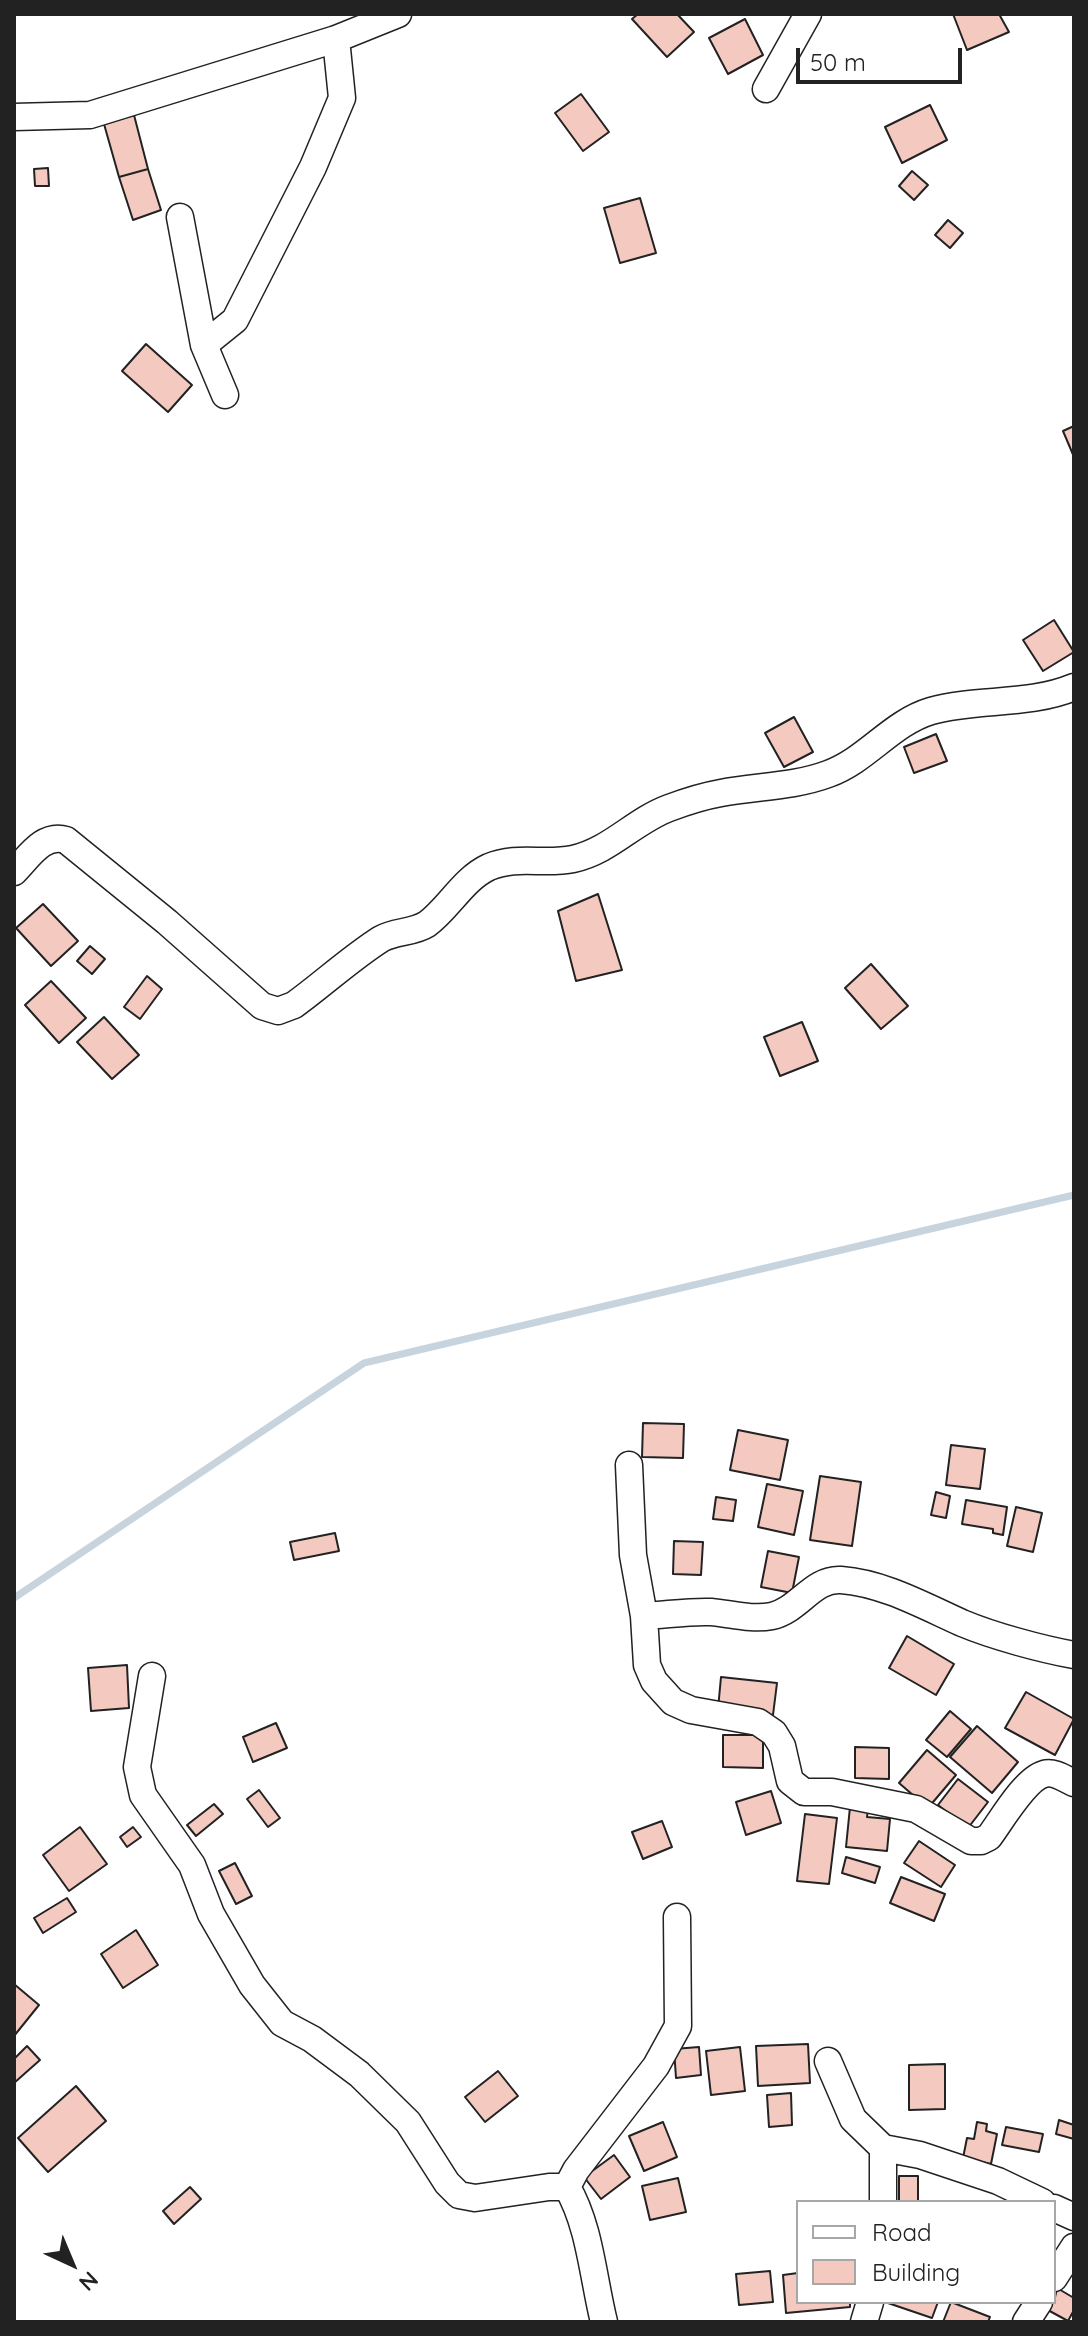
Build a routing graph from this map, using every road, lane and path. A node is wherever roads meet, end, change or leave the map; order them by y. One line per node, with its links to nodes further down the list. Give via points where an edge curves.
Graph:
1 (398, 14): 3 (street)
2 (808, 14): 4 (street)
3 (336, 39): 5 (street, via 90,115); 7 (street, via 342,98 313,167 235,320)
4 (766, 89)
5 (14, 117)
6 (180, 217): 7 (street)
7 (204, 345): 8 (street)
8 (225, 395)
9 (1074, 687): 10 (street, via 1035,698 929,712 905,721 832,773 666,809 605,847 572,859 518,859 489,867 428,923 383,938 283,1010 262,1006 66,840 46,841)
10 (14, 872)
11 (629, 1465): 12 (street, via 633,1555)
12 (644, 1616): 13 (street, via 774,1616 794,1607 823,1582 853,1581 918,1601 965,1624); 15 (street, via 647,1665 673,1702 758,1722 774,1733 790,1781 804,1792 832,1792 916,1809 971,1841 981,1841 1030,1782 1052,1774)
13 (1074, 1655)
14 (152, 1676): 19 (street, via 137,1767 143,1795 192,1865 211,1914 252,1985 282,2023 359,2074 408,2122 459,2195 475,2198)
15 (1074, 1783)
16 (677, 1917): 19 (street, via 678,2026 656,2066)
17 (828, 2061): 18 (street, via 853,2119)
18 (883, 2148): 20 (street); 21 (street, via 998,2181)
19 (567, 2187): 25 (street, via 583,2226)
20 (883, 2200)
21 (1038, 2200)
22 (1074, 2247): 23 (street)
23 (1056, 2275)
24 (1038, 2304): 26 (street)
25 (604, 2322)
26 (1026, 2322)

